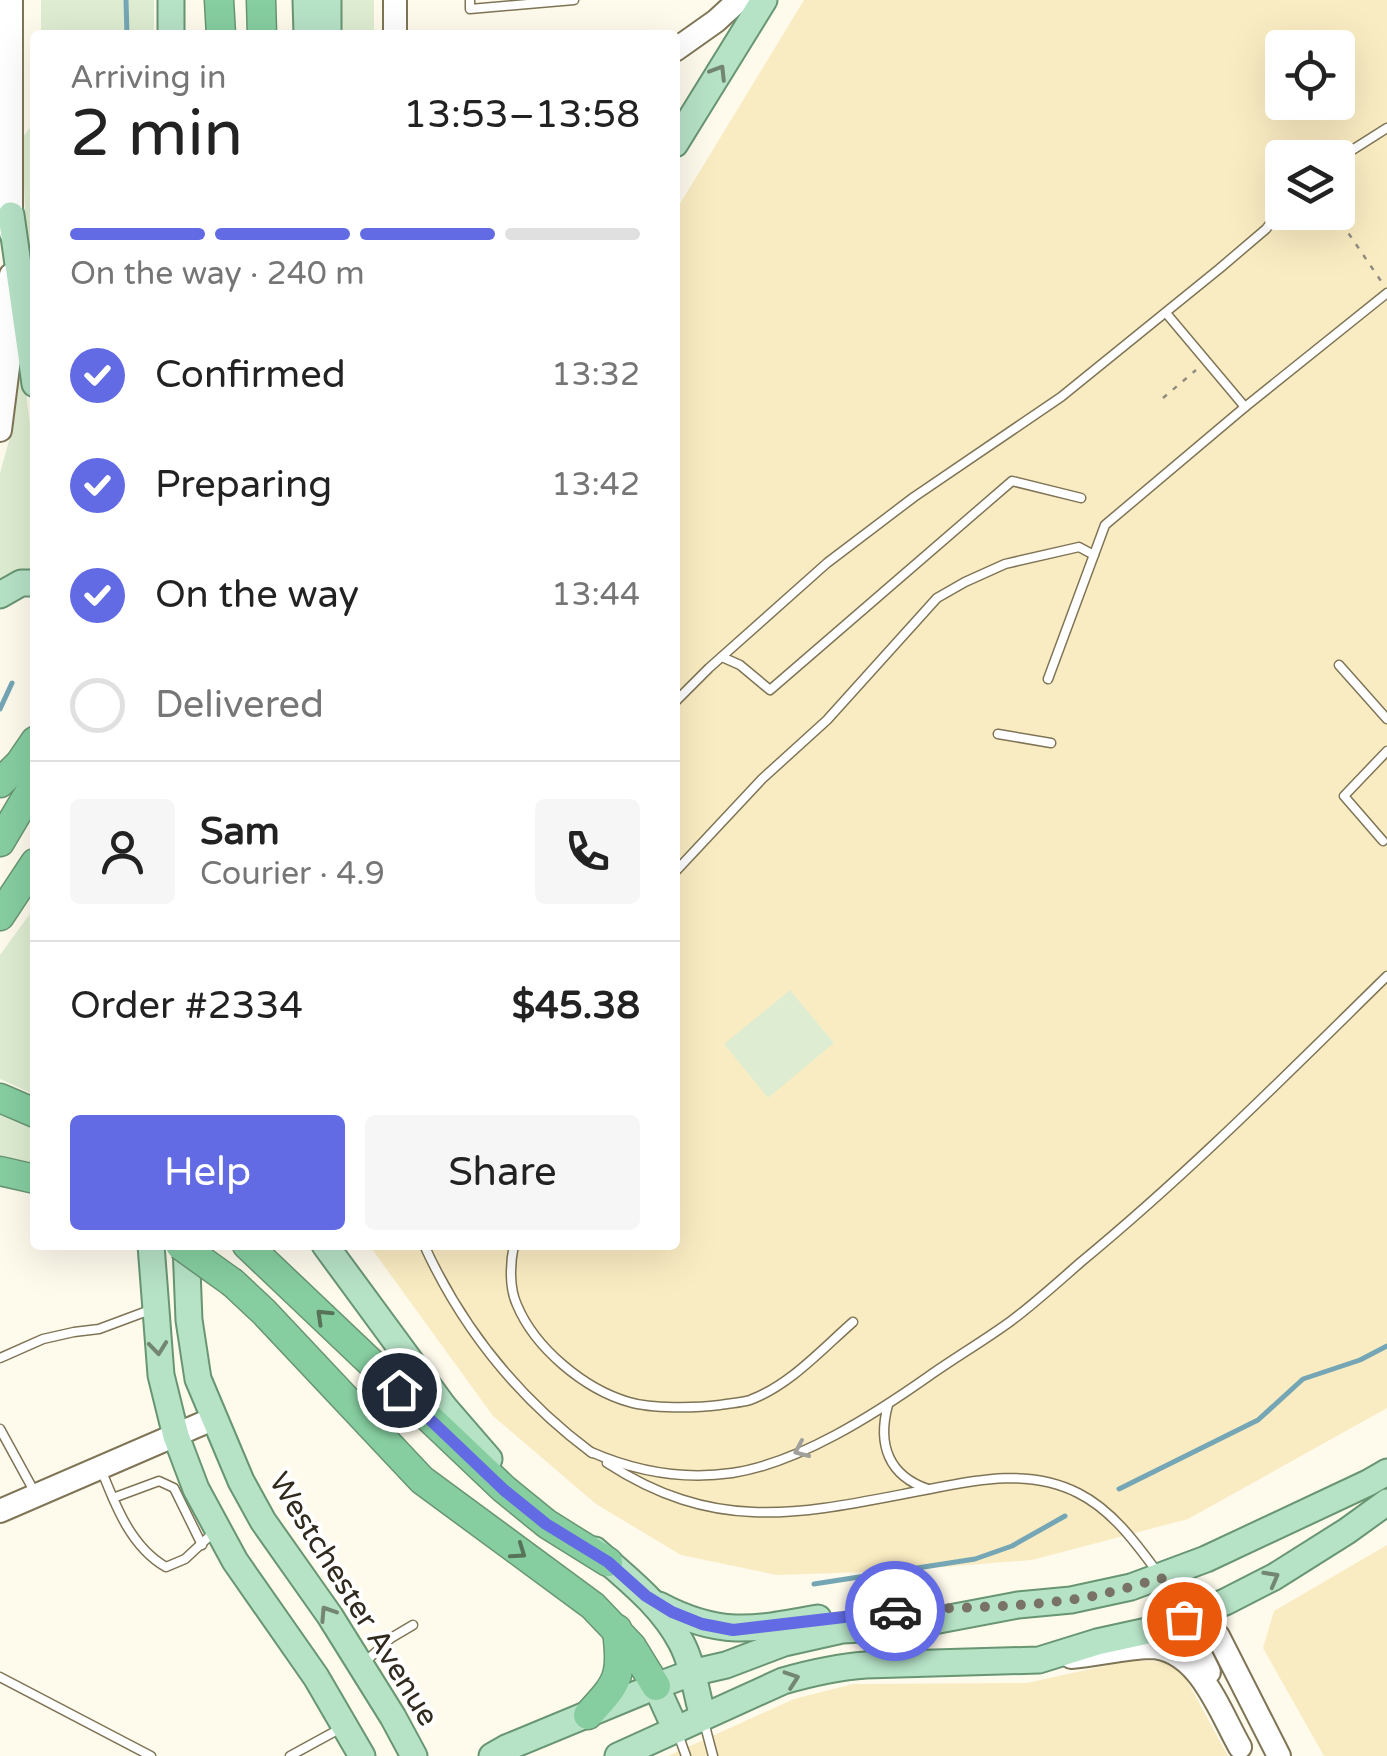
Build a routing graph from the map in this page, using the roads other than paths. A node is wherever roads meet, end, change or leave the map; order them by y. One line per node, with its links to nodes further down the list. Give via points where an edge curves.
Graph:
1 (11, 0): 19 (main road)
2 (171, 0): 12 (main road)
3 (219, 0): 13 (highway)
4 (261, 0): 14 (highway)
5 (306, 0): 15 (main road)
6 (328, 0): 16 (main road)
7 (395, 0): 17 (main road)
8 (470, 0): 9 (lane, via 470,10)
9 (574, 0)
10 (739, 0): 18 (main road)
11 (764, 0): 21 (main road, one-way to 11)
12 (171, 30)
13 (221, 30)
14 (262, 30)
15 (307, 30)
16 (328, 30)
17 (396, 30)
18 (680, 46)
19 (6, 99): 23 (main road)
20 (1387, 128): 22 (lane)
21 (680, 136)
22 (1355, 148)
23 (11, 215): 27 (main road); 29 (main road, via 9,359)
24 (1265, 230): 26 (lane)
25 (1387, 293): 28 (lane)
26 (1166, 313): 28 (lane); 34 (lane, via 1030,420 863,534)
27 (30, 349)
28 (1245, 406): 31 (lane, via 1105,525)
29 (0, 430)
30 (1081, 498): 34 (lane, via 1012,481 770,690)
31 (1094, 555): 36 (lane); 47 (lane, via 1078,547 1006,564 937,598)
32 (30, 583): 33 (main road)
33 (0, 595)
34 (722, 657): 37 (lane)
35 (1339, 665): 38 (lane)
36 (1048, 679)
37 (680, 697)
38 (1387, 719)
39 (998, 734): 40 (lane)
40 (1051, 743)
41 (30, 748): 43 (highway)
42 (1387, 751): 45 (lane, via 1344,796)
43 (0, 783)
44 (30, 791): 46 (highway)
45 (1383, 841)
46 (0, 842)
47 (680, 867)
48 (30, 872): 49 (highway)
49 (0, 916)
50 (1387, 976): 65 (lane, via 1151,1204 1012,1320)
51 (0, 1098): 52 (highway)
52 (30, 1112)
53 (0, 1171): 54 (highway)
54 (30, 1177)
55 (151, 1250): 62 (main road)
56 (183, 1250): 66 (main road, Westchester Avenue, via 192,1351)
57 (190, 1250): 85 (highway, one-way to 85, bridge, via 264,1312 422,1480)
58 (252, 1250): 79 (highway, one-way to 58, via 504,1490)
59 (330, 1250): 79 (main road, via 472,1441)
60 (427, 1250): 69 (lane, via 497,1364)
61 (513, 1250): 63 (lane, via 515,1302 531,1330 590,1386 631,1403 698,1408 748,1401 788,1380)
62 (154, 1308): 64 (lane); 68 (main road, one-way to 68)
63 (853, 1322)
64 (0, 1358)
65 (888, 1406): 69 (lane, one-way to 69, via 802,1450 735,1472 668,1474); 72 (lane, via 884,1440 893,1466)
66 (215, 1418): 68 (main road); 87 (main road, Westchester Avenue, one-way to 66, via 263,1521)
67 (0, 1429): 73 (lane)
68 (176, 1436): 70 (main road); 74 (main road)
69 (591, 1452): 72 (lane, via 655,1490 727,1511 794,1513)
70 (101, 1467): 73 (main road); 75 (lane)
71 (1387, 1472): 80 (main road)
72 (929, 1489): 80 (lane, via 1008,1476 1057,1484 1107,1511)
73 (36, 1494): 77 (main road)
74 (188, 1494): 75 (lane, via 159,1480); 78 (main road)
75 (113, 1498): 78 (lane, via 148,1557 166,1567)
76 (1387, 1502): 83 (main road, one-way to 76, via 1286,1570)
77 (0, 1511)
78 (209, 1537): 93 (main road, via 242,1573)
79 (608, 1562): 81 (main road)
80 (1161, 1578): 82 (main road); 83 (main road)
81 (646, 1596): 82 (main road, via 702,1624 733,1630 900,1610); 88 (main road, via 681,1643)
82 (1018, 1606): 88 (main road, via 810,1636)
83 (1192, 1616): 86 (main road); 95 (main road); 104 (main road, via 1218,1636)
84 (413, 1625): 87 (lane)
85 (618, 1630): 90 (highway); 91 (highway, via 618,1678)
86 (1039, 1660): 92 (main road, one-way to 86, via 783,1682 837,1667); 95 (main road, via 1172,1651 1201,1678)
87 (361, 1667): 99 (main road, Westchester Avenue)
88 (691, 1673): 90 (main road); 92 (main road)
89 (0, 1677): 96 (lane)
90 (656, 1686): 91 (main road); 94 (main road)
91 (588, 1715): 100 (main road)
92 (703, 1718): 94 (main road); 103 (lane)
93 (345, 1726): 97 (lane); 98 (main road)
94 (676, 1730): 101 (main road); 102 (lane)
95 (1242, 1751)
96 (151, 1756)
97 (290, 1756)
98 (362, 1756)
99 (414, 1756)
100 (492, 1756)
101 (618, 1756)
102 (686, 1756)
103 (713, 1756)
104 (1279, 1756)

